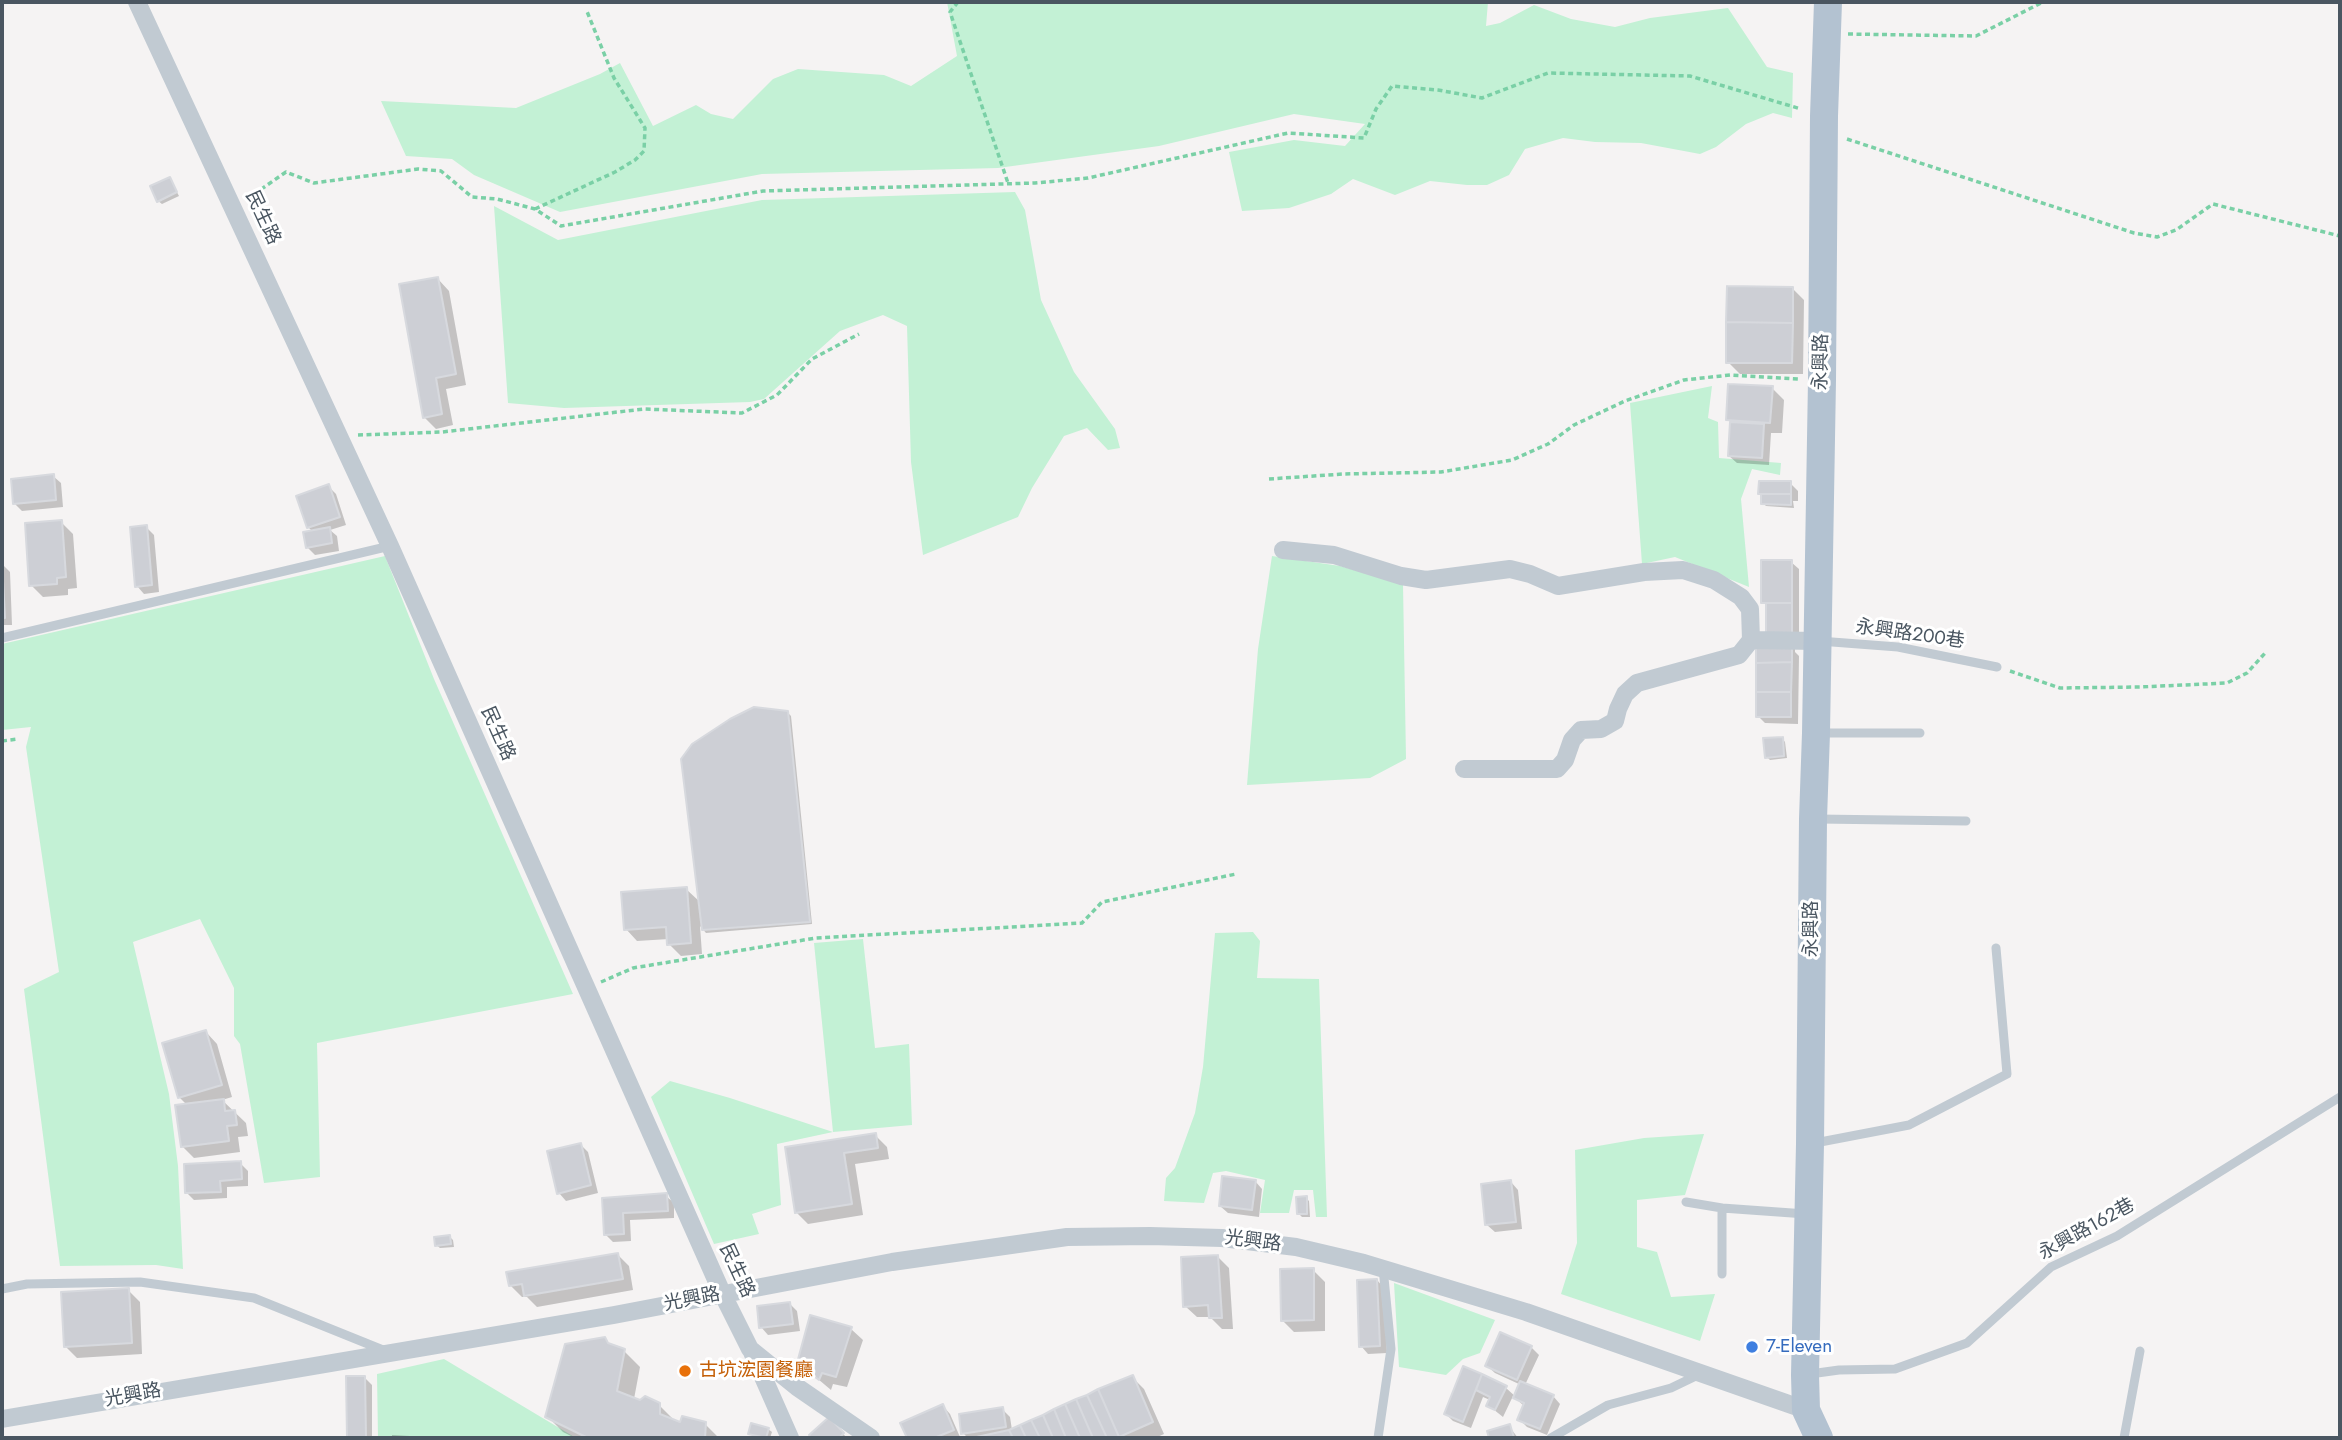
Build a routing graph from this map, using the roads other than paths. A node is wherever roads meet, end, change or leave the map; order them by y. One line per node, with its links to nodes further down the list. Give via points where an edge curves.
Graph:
1 (137, 2): 3 (street, 民生路)
2 (1828, 2): 7 (main road, 永興路)
3 (390, 546): 5 (lane); 23 (street, 民生路)
4 (1283, 550): 6 (street, via 1334,555 1426,580 1510,569 1558,586 1684,570 1714,580 1741,597 1750,609)
5 (2, 638)
6 (1751, 640): 7 (street); 11 (street, via 1739,655 1637,683 1625,694 1615,721 1601,729 1581,730 1557,769)
7 (1817, 641): 8 (lane, 永興路200巷, via 1898,647); 9 (main road, 永興路)
8 (1997, 667)
9 (1816, 733): 10 (lane); 12 (main road, 永興路)
10 (1920, 733)
11 (1464, 769)
12 (1813, 819): 13 (lane); 16 (main road, 永興路)
13 (1966, 821)
14 (1996, 948): 16 (lane, via 2007,1074 1909,1125)
15 (2340, 1097): 28 (lane, 永興路162巷, via 2116,1236 2052,1267 1966,1343 1895,1369)
16 (1810, 1144): 19 (main road, 永興路)
17 (1686, 1202): 18 (lane)
18 (1723, 1208): 19 (lane); 21 (lane)
19 (1808, 1214): 28 (main road, 永興路)
20 (1383, 1268): 23 (street, 光興路, via 1296,1247 1222,1238 1067,1237); 27 (street); 33 (lane, via 1391,1349)
21 (1722, 1274)
22 (2, 1289): 25 (lane, via 27,1284 140,1282 254,1298)
23 (722, 1293): 24 (street, 民生路); 25 (street, 光興路)
24 (750, 1349): 31 (street); 32 (street, 民生路)
25 (388, 1352): 30 (street, 光興路)
26 (2140, 1352): 36 (lane)
27 (1703, 1372): 29 (street); 34 (lane, via 1671,1388 1608,1405)
28 (1805, 1375): 29 (main road, 永興路)
29 (1806, 1410): 35 (main road)
30 (2, 1419)
31 (790, 1438)
32 (871, 1438)
33 (1378, 1438)
34 (1551, 1438)
35 (1819, 1438)
36 (2124, 1438)

